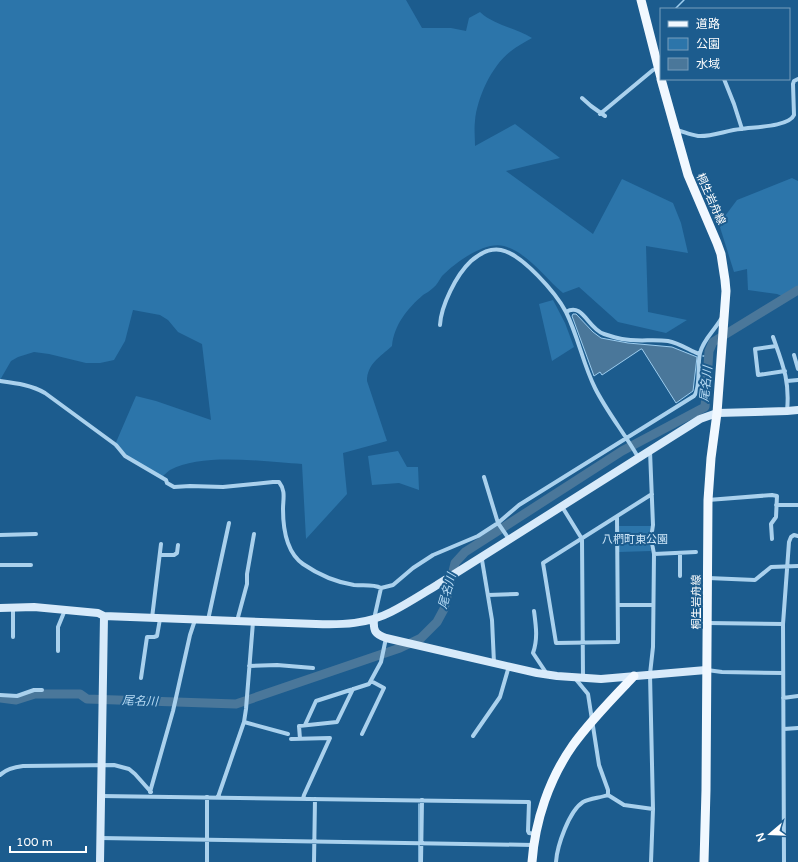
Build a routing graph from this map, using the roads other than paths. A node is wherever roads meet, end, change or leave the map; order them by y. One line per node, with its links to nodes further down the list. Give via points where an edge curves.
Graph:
1 (641, 0): 2 (main road, 桐生岩舟線)
2 (658, 68): 3 (main road, 桐生岩舟線); 8 (street)
3 (660, 75)
4 (798, 79): 10 (street, via 793,84 794,116 791,119 761,128)
5 (661, 80): 11 (main road, 桐生岩舟線)
6 (724, 80): 10 (street)
7 (582, 98): 8 (street)
8 (600, 114): 9 (street)
9 (605, 116)
10 (742, 129): 11 (street, via 699,136)
11 (674, 130): 13 (main road, 桐生岩舟線, via 688,175 721,254 726,291)
12 (566, 312): 14 (street, via 528,266 509,253 496,250 479,255 461,272 442,312); 17 (street, via 575,309 581,312 594,328 602,333 622,339 669,341); 27 (street, via 593,384)
13 (724, 315): 17 (street, via 706,339); 26 (main road, 桐生岩舟線)
14 (440, 325)
15 (773, 337): 16 (street)
16 (776, 346): 20 (street); 20 (street, via 755,349 758,375)
17 (700, 354): 27 (street, via 697,390 694,396)
18 (794, 355): 19 (street)
19 (798, 369)
20 (785, 371): 23 (street)
21 (798, 380): 23 (street)
22 (0, 381): 59 (street, via 20,384 45,393 116,445 124,456 166,480 170,486 223,487 279,482 284,494 287,543 297,559 336,582)
23 (787, 381): 25 (street)
24 (798, 410): 25 (street)
25 (787, 411): 26 (street)
26 (717, 413): 28 (street, via 700,419); 32 (main road, 桐生岩舟線)
27 (626, 438): 29 (street); 38 (street, via 520,505)
28 (650, 450): 29 (street); 31 (street)
29 (636, 454): 33 (street)
30 (484, 477): 38 (street)
31 (652, 494): 36 (street); 50 (street, via 653,525 650,538)
32 (708, 500): 34 (street, via 776,496); 58 (main road, 桐生岩舟線)
33 (561, 505): 43 (street); 44 (street)
34 (776, 505): 35 (street); 45 (street, via 776,517 771,524)
35 (798, 505)
36 (617, 517): 44 (street); 63 (street)
37 (229, 523): 72 (street)
38 (499, 524): 43 (street); 59 (street, via 433,555 392,585)
39 (36, 534): 41 (street)
40 (254, 534): 73 (street, via 247,584)
41 (0, 536)
42 (798, 536): 55 (street, via 791,537)
43 (507, 537): 52 (street)
44 (582, 539): 79 (street); 79 (street, via 543,563 556,643)
45 (772, 539)
46 (161, 544): 51 (street)
47 (178, 545): 51 (street, via 177,553 174,555)
48 (696, 552): 49 (street)
49 (680, 553): 50 (street); 57 (street)
50 (654, 554): 62 (street)
51 (160, 555): 69 (street)
52 (484, 556): 61 (street, via 482,560); 70 (street, via 390,613)
53 (0, 565): 54 (street)
54 (31, 565)
55 (788, 566): 56 (street); 58 (street, via 771,567 755,580); 76 (street)
56 (798, 566)
57 (680, 576)
58 (708, 578): 75 (main road, 桐生岩舟線)
59 (381, 588): 70 (street)
60 (517, 594): 61 (street)
61 (488, 595): 81 (street)
62 (653, 605): 63 (street); 88 (street)
63 (618, 606): 79 (street, via 618,642)
64 (0, 608): 65 (street)
65 (13, 608): 66 (street); 77 (street)
66 (65, 610): 68 (street, via 98,613); 80 (street, via 58,627)
67 (534, 611): 87 (street, via 537,629 536,646 532,653)
68 (104, 616): 69 (street); 109 (street)
69 (156, 618): 71 (street); 92 (street, via 157,636 147,637)
70 (374, 619): 74 (street, via 333,625); 78 (street, via 373,626 376,632)
71 (195, 620): 72 (street); 111 (street)
72 (208, 620): 73 (street)
73 (237, 621): 74 (street)
74 (253, 622): 82 (street)
75 (708, 623): 76 (street); 85 (main road, 桐生岩舟線)
76 (783, 624): 86 (street)
77 (13, 637)
78 (386, 638): 81 (street); 93 (street, via 381,662)
79 (583, 643): 91 (street)
80 (58, 651)
81 (494, 663): 83 (street)
82 (249, 666): 84 (street); 100 (street)
83 (509, 666): 87 (street); 106 (street, via 500,697)
84 (313, 668)
85 (706, 670): 86 (street); 88 (street); 133 (main road, 桐生岩舟線)
86 (783, 673): 98 (street)
87 (547, 674): 90 (street)
88 (650, 674): 89 (street); 119 (street)
89 (634, 676): 91 (street); 99 (main road)
90 (573, 677): 91 (street); 99 (street, via 588,694)
91 (583, 677)
92 (141, 678)
93 (370, 681): 94 (street, via 369,684); 105 (street, via 384,688)
94 (353, 689): 101 (street, via 316,701); 101 (street, via 337,722)
95 (42, 690): 96 (street, via 16,696)
96 (0, 694)
97 (798, 696): 98 (street)
98 (783, 698): 103 (street)
99 (593, 721): 112 (street, via 599,765); 120 (main road, via 573,746 555,776 543,806)
100 (244, 722): 104 (street); 115 (street)
101 (304, 725): 108 (street, via 299,726)
102 (798, 728): 103 (street)
103 (784, 729): 134 (street)
104 (288, 734)
105 (362, 734)
106 (473, 736)
107 (291, 739): 108 (street)
108 (300, 740): 116 (street, via 330,738)
109 (101, 765): 110 (street, via 15,767); 111 (street, via 129,768); 113 (street)
110 (0, 773)
111 (151, 794): 113 (street); 114 (street)
112 (608, 795): 119 (street, via 624,805); 131 (street, via 585,801 578,806 560,842)
113 (100, 796): 121 (street)
114 (207, 797): 115 (street); 122 (street)
115 (218, 798): 116 (street)
116 (303, 799): 117 (street)
117 (315, 799): 118 (street); 123 (street)
118 (422, 800): 120 (street, via 529,802 528,831); 124 (street)
119 (652, 808): 132 (street)
120 (536, 834): 125 (main road)
121 (100, 838): 122 (street); 126 (street)
122 (207, 840): 123 (street); 127 (street)
123 (314, 842): 124 (street); 128 (street)
124 (421, 843): 125 (street); 129 (street)
125 (533, 845): 130 (main road)
126 (100, 862)
127 (206, 862)
128 (314, 862)
129 (421, 862)
130 (532, 862)
131 (556, 862)
132 (651, 862)
133 (704, 862)
134 (784, 862)

